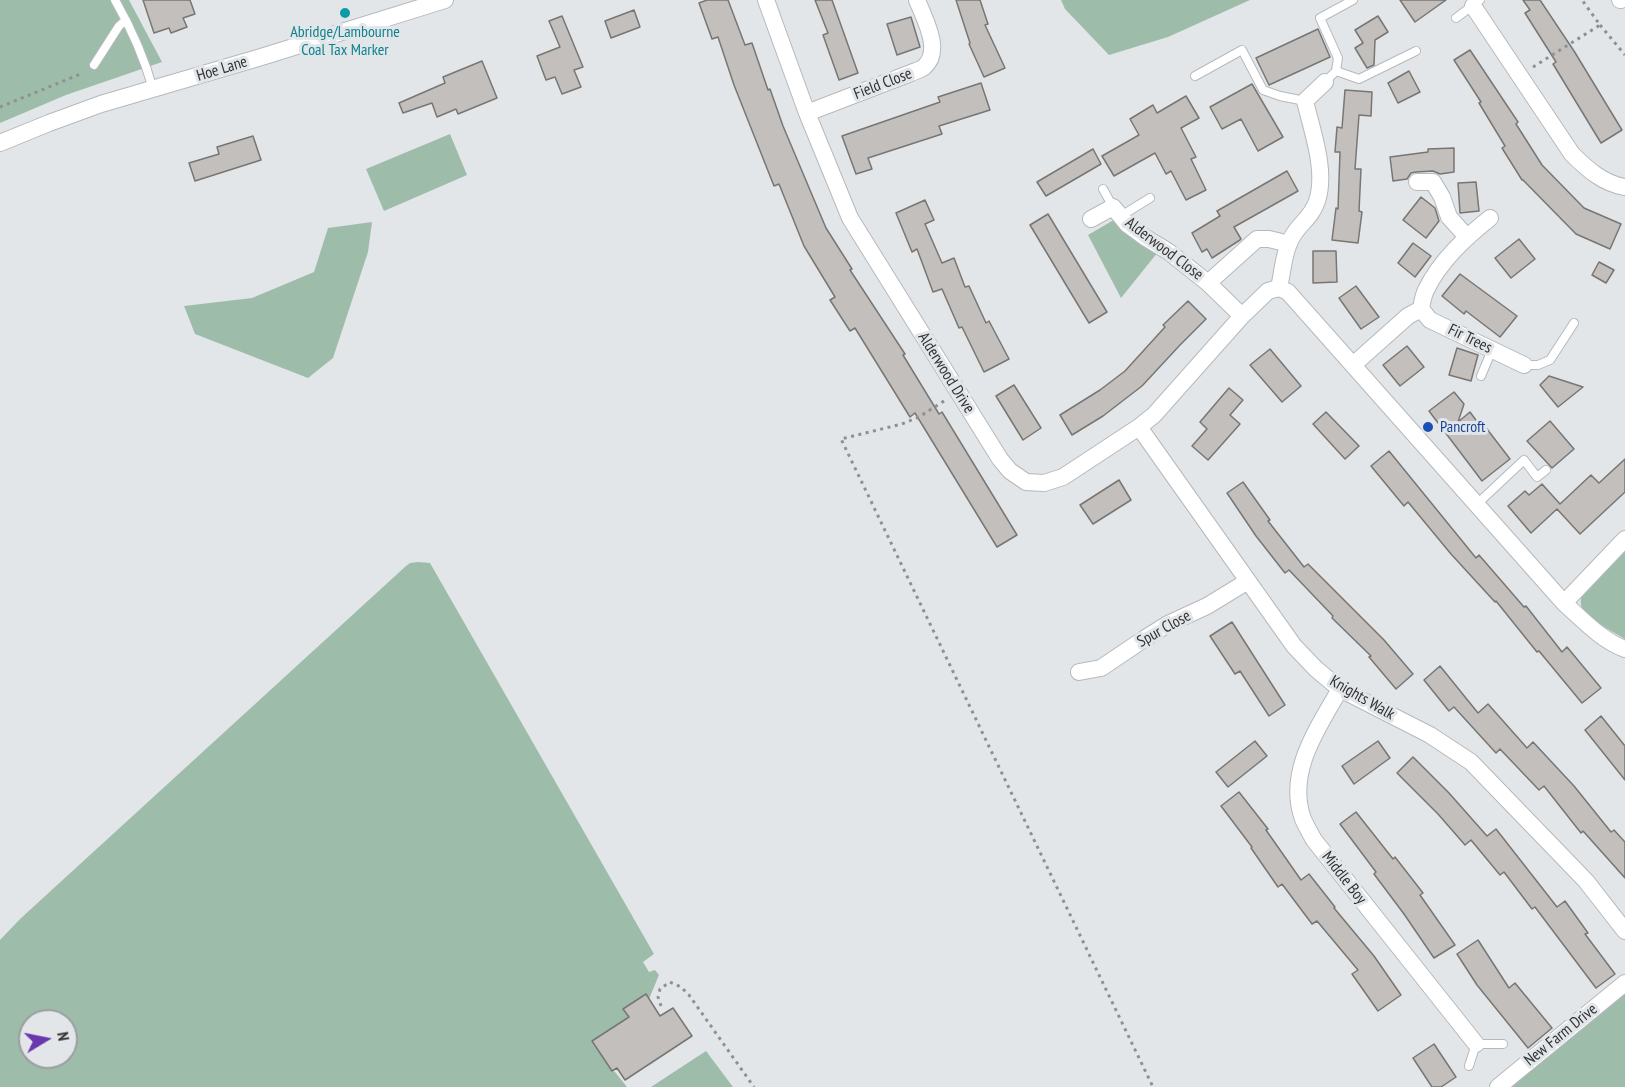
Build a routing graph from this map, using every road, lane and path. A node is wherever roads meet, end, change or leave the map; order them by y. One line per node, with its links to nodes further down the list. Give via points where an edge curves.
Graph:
1 (115, 0): 9 (lane)
2 (445, 0): 17 (street, Hoe Lane)
3 (766, 0): 20 (street, Alderwood Drive)
4 (917, 0): 20 (street, Field Close, via 933,40 932,56 925,66)
5 (1353, 0): 16 (lane, via 1320,18 1338,58)
6 (1582, 0): 10 (path)
7 (1476, 3): 8 (lane); 15 (street)
8 (1456, 18)
9 (126, 20): 13 (lane); 17 (lane)
10 (1600, 25): 12 (path); 15 (path)
11 (1416, 51): 16 (lane, via 1359,79)
12 (1625, 55)
13 (94, 65): 19 (path, via 87,72)
14 (1195, 76): 18 (lane, via 1242,50 1263,90)
15 (1519, 76): 23 (street, via 1572,154 1588,170)
16 (1330, 77): 18 (street)
17 (153, 88): 21 (street, Hoe Lane)
18 (1305, 101): 30 (street, via 1318,157 1320,188 1308,219)
19 (0, 107)
20 (807, 112): 40 (street, Alderwood Drive, via 850,218)
21 (0, 143)
22 (1417, 182): 29 (street, via 1433,182 1449,217)
23 (1625, 187)
24 (1103, 189): 26 (lane)
25 (1150, 198): 26 (lane)
26 (1117, 211): 28 (street, Alderwood Close); 31 (street, Alderwood Close, via 1127,224)
27 (1490, 218): 29 (street)
28 (1091, 219)
29 (1467, 237): 33 (street, via 1425,291)
30 (1288, 244): 31 (street, via 1257,239); 32 (street)
31 (1208, 283): 34 (street)
32 (1279, 288): 34 (street, Alderwood Drive, via 1268,291); 37 (street, via 1288,292)
33 (1421, 309): 36 (street, Fir Trees, via 1430,320); 37 (street)
34 (1242, 316): 41 (street, Alderwood Drive)
35 (1574, 323): 38 (lane, via 1550,360)
36 (1492, 350): 38 (street, Fir Trees); 39 (lane)
37 (1353, 365): 43 (street)
38 (1524, 365)
39 (1481, 376)
40 (958, 391): 41 (street, Alderwood Drive, via 1000,459 1026,482 1044,483 1063,477); 57 (path, via 919,417 841,440)
41 (1139, 427): 45 (street, Knights Walk)
42 (1546, 470): 43 (lane, via 1538,477 1524,460)
43 (1476, 505): 46 (street)
44 (1625, 539): 46 (street)
45 (1248, 581): 48 (street, Spur Close, via 1160,629 1101,668); 49 (street, Knights Walk, via 1294,646)
46 (1564, 603): 47 (street)
47 (1625, 649)
48 (1079, 672)
49 (1340, 689): 50 (street, Knights Walk, via 1430,735 1471,762 1586,881); 53 (street, Middle Boy, via 1307,748 1300,772 1303,819 1314,840)
50 (1625, 931)
51 (1625, 983): 58 (street, New Farm Drive)
52 (661, 1006): 56 (path, via 660,988 670,982 681,987)
53 (1476, 1044): 54 (lane); 55 (lane)
54 (1503, 1044)
55 (1469, 1066)
56 (754, 1087)
57 (1153, 1087)
58 (1498, 1087)

